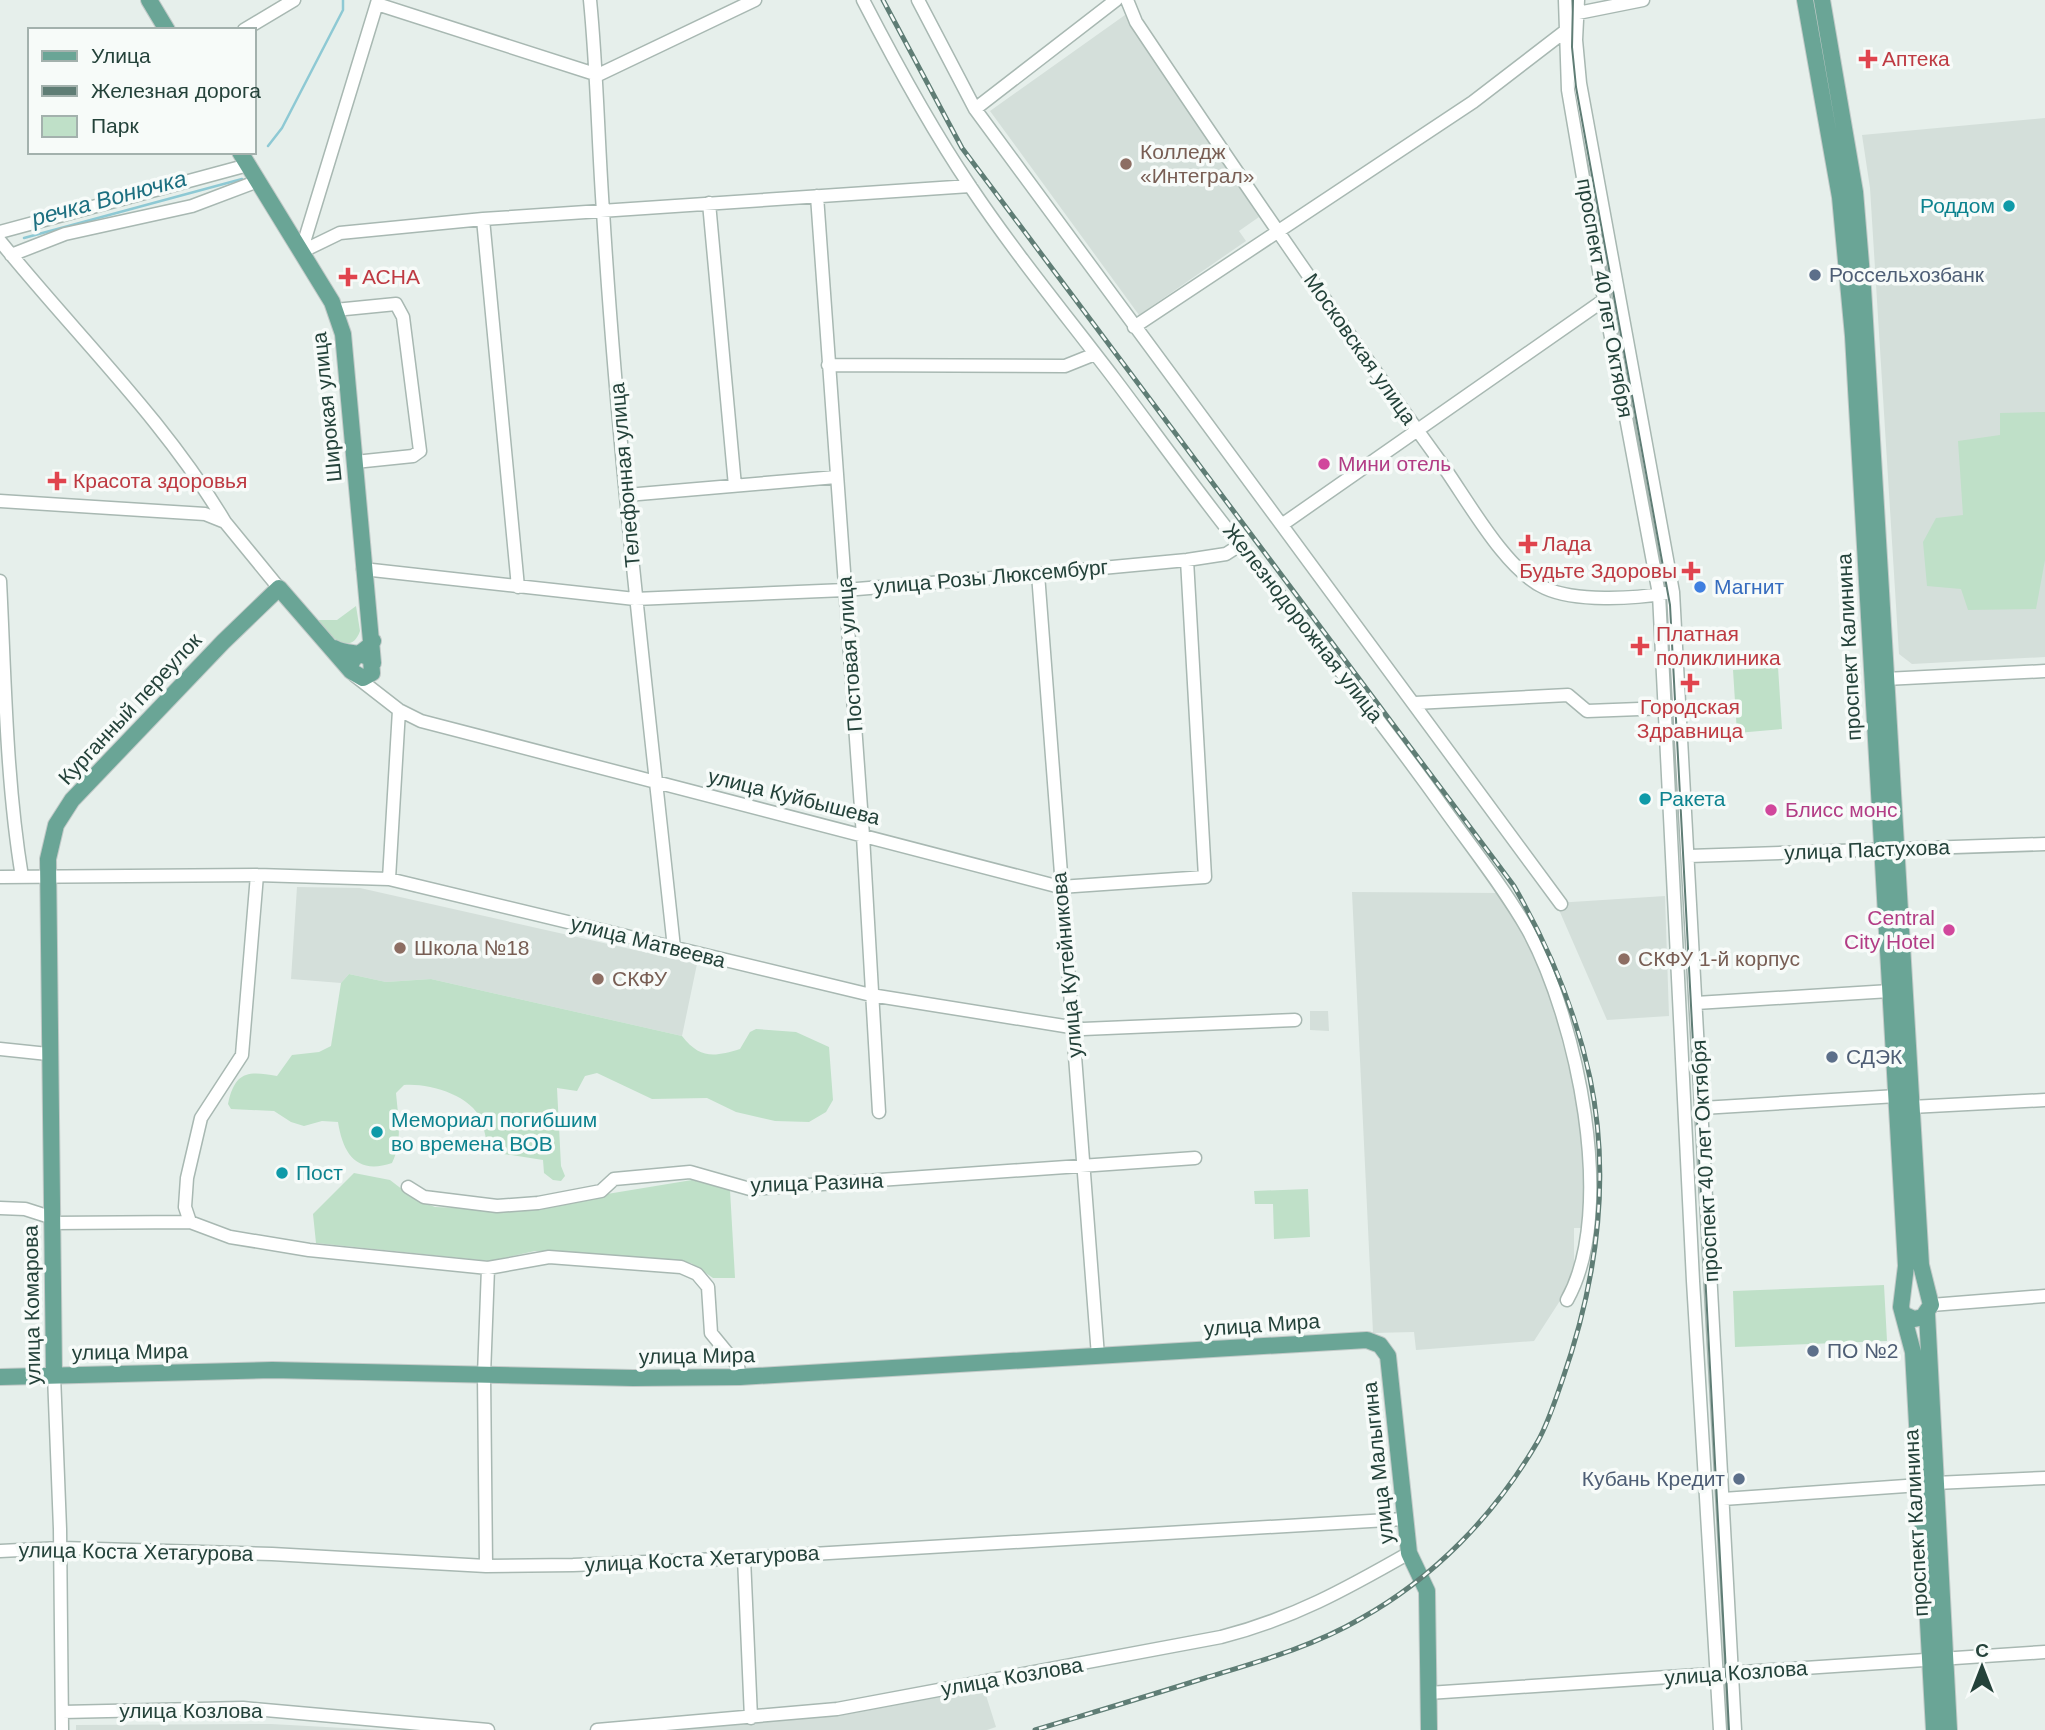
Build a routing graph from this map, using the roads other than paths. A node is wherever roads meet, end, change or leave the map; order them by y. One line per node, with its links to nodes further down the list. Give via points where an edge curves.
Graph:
1 (149, 0): 15 (main road)
2 (294, 0): 16 (street)
3 (590, 0): 18 (street, Телефонная улица)
4 (755, 0): 18 (street)
5 (863, 0): 22 (street, Железнодорожная улица, via 908,86)
6 (918, 0): 19 (street, Железнодорожная улица)
7 (1116, 0): 19 (street)
8 (1127, 0): 27 (street, Московская улица, via 1136,22)
9 (1564, 0): 17 (street, проспект 40 лет Октября)
10 (1643, 0): 14 (street)
11 (1805, 0): 71 (main road, проспект Калинина, via 1847,262)
12 (1822, 0): 62 (main road, проспект Калинина, via 1856,206)
13 (378, 2): 18 (street); 30 (street)
14 (1578, 6): 17 (street); 53 (street, проспект 40 лет Октября, via 1580,83)
15 (166, 28)
16 (247, 28)
17 (1564, 32): 27 (street, via 1473,102); 32 (street, проспект 40 лет Октября, via 1568,90)
18 (597, 75): 25 (street, Телефонная улица)
19 (975, 109): 34 (street, Железнодорожная улица)
20 (244, 159): 21 (main road, Широкая улица); 28 (street)
21 (258, 181): 30 (main road, Широкая улица); 31 (street, via 192,206 65,234)
22 (970, 186): 23 (street); 35 (street, Железнодорожная улица)
23 (817, 196): 24 (street); 36 (street, Постовая улица)
24 (709, 203): 25 (street); 40 (street)
25 (603, 211): 26 (street); 41 (street, Телефонная улица)
26 (483, 219): 30 (street, via 340,233); 51 (street)
27 (1278, 231): 34 (street); 37 (street, Московская улица)
28 (0, 232)
29 (0, 241): 31 (street)
30 (301, 252): 33 (main road, Широкая улица)
31 (11, 255): 43 (street, via 143,409)
32 (1604, 300): 37 (street); 54 (street, проспект 40 лет Октября)
33 (335, 310): 38 (main road, Широкая улица, via 344,344); 38 (street, via 396,304 405,331 420,451 413,456)
34 (1134, 327): 44 (street, Железнодорожная улица)
35 (1096, 354): 36 (street, via 1065,366); 45 (street, Железнодорожная улица)
36 (828, 365): 39 (street, Постовая улица)
37 (1416, 429): 44 (street); 54 (street, Московская улица, via 1518,568 1544,588 1575,597)
38 (355, 462): 47 (main road, Широкая улица)
39 (836, 477): 40 (street); 52 (street, Постовая улица)
40 (735, 486): 41 (street)
41 (627, 495): 55 (street, Телефонная улица)
42 (0, 501): 43 (street, via 181,511)
43 (225, 522): 50 (street)
44 (1283, 524): 64 (street, Железнодорожная улица)
45 (1240, 545): 46 (street, улица Розы Люксембург, via 1226,554); 102 (street, Железнодорожная улица, via 1404,752 1528,930 1549,976 1579,1079 1590,1162 1584,1248 1578,1281)
46 (1187, 560): 48 (street, улица Розы Люксембург); 78 (street, улица Куйбышева, via 1205,877)
47 (363, 569): 51 (street, улица Розы Люксембург); 56 (main road, Широкая улица)
48 (1038, 574): 52 (street, улица Розы Люксембург); 78 (street, улица Кутейникова)
49 (0, 581): 67 (street)
50 (279, 587): 57 (main road, улица Куйбышева); 76 (main road, Курганный переулок, via 72,800 52,835)
51 (518, 587): 55 (street, улица Розы Люксембург)
52 (845, 590): 55 (street, улица Розы Люксембург); 69 (street, Постовая улица)
53 (1673, 592): 54 (street); 72 (street, проспект 40 лет Октября)
54 (1659, 594): 65 (street, проспект 40 лет Октября)
55 (635, 599): 68 (street, Телефонная улица)
56 (373, 641): 58 (main road); 59 (main road, Широкая улица)
57 (328, 645): 58 (main road); 61 (main road, улица Куйбышева)
58 (358, 655): 59 (main road, via 367,656); 61 (main road, via 351,662)
59 (373, 666): 61 (main road, via 363,678); 63 (street)
60 (2045, 671): 62 (street)
61 (352, 673): 63 (street, улица Куйбышева)
62 (1885, 679): 71 (main road, проспект Калинина)
63 (383, 697): 66 (street, улица Куйбышева)
64 (1415, 703): 65 (street, via 1568,695 1587,711); 79 (street, Железнодорожная улица)
65 (1666, 708): 123 (street, проспект 40 лет Октября)
66 (399, 710): 68 (street, улица Куйбышева, via 441,727); 77 (street)
67 (3, 712): 75 (street)
68 (656, 784): 69 (street, улица Куйбышева); 80 (street, Телефонная улица)
69 (863, 836): 78 (street, улица Куйбышева); 82 (street, Постовая улица)
70 (2045, 844): 71 (street, улица Пастухова)
71 (1888, 849): 72 (street, улица Пастухова); 81 (main road, проспект Калинина); 90 (main road, проспект Калинина)
72 (1689, 856): 83 (street, проспект 40 лет Октября)
73 (257, 875): 76 (street, улица Матвеева); 77 (street, улица Матвеева); 98 (street, via 242,1055 201,1118 187,1178 185,1207)
74 (0, 877): 75 (street, улица Матвеева)
75 (22, 877): 76 (street, улица Матвеева)
76 (49, 878): 87 (main road, улица Комарова)
77 (389, 879): 80 (street, улица Матвеева)
78 (1060, 887): 85 (street, улица Кутейникова)
79 (1561, 904)
80 (674, 948): 82 (street, улица Матвеева)
81 (1890, 991): 83 (street); 88 (main road, проспект Калинина)
82 (872, 995): 85 (street, улица Матвеева); 92 (street, Постовая улица)
83 (1696, 1003): 91 (street, проспект 40 лет Октября)
84 (1295, 1020): 85 (street, улица Матвеева)
85 (1072, 1027): 94 (street, улица Кутейникова)
86 (0, 1049): 87 (street)
87 (48, 1055): 97 (main road, улица Комарова)
88 (1897, 1096): 91 (street); 100 (main road, проспект Калинина)
89 (2045, 1100): 90 (street)
90 (1911, 1107): 103 (main road, проспект Калинина)
91 (1702, 1108): 113 (street, проспект 40 лет Октября)
92 (879, 1112)
93 (1195, 1158): 94 (street, улица Разина)
94 (1084, 1167): 95 (street, улица Разина, via 750,1189 690,1172 614,1179 601,1191 497,1206 424,1198); 105 (street, улица Кутейникова)
95 (408, 1187)
96 (0, 1208): 97 (street, via 25,1209)
97 (50, 1220): 98 (street); 107 (main road, улица Комарова)
98 (190, 1222): 99 (street, via 230,1237 309,1250)
99 (488, 1268): 108 (street); 110 (street, via 549,1257 681,1267 697,1274 708,1287 711,1334 738,1366)
100 (1904, 1295): 103 (main road, via 1916,1289); 104 (main road, проспект Калинина, via 1901,1307)
101 (2045, 1296): 103 (street)
102 (1567, 1300)
103 (1928, 1304): 104 (main road, via 1919,1319); 112 (main road, проспект Калинина)
104 (1905, 1315): 112 (main road, проспект Калинина)
105 (1098, 1356): 106 (main road, улица Мира, via 1367,1340 1380,1345); 110 (main road, улица Мира)
106 (1388, 1356): 114 (main road, улица Малыгина)
107 (54, 1375): 108 (main road, улица Мира, via 272,1370); 109 (main road, улица Мира); 115 (street, улица Комарова)
108 (484, 1375): 110 (main road, улица Мира); 119 (street)
109 (0, 1377)
110 (740, 1377)
111 (2045, 1478): 112 (street)
112 (1927, 1484): 113 (street); 121 (main road, проспект Калинина)
113 (1723, 1499): 122 (street, проспект 40 лет Октября)
114 (1404, 1518): 117 (main road, улица Малыгина); 118 (street, улица Коста Хетагурова)
115 (61, 1548): 116 (street, улица Коста Хетагурова); 119 (street, улица Коста Хетагурова); 125 (street, улица Комарова)
116 (0, 1551)
117 (1409, 1553): 124 (main road, улица Малыгина, via 1427,1591); 126 (street, улица Козлова, via 1308,1609 1221,1637 836,1709)
118 (744, 1558): 119 (street, улица Коста Хетагурова); 126 (street)
119 (486, 1566)
120 (2045, 1652): 121 (street, улица Козлова)
121 (1938, 1659): 122 (street, улица Козлова); 133 (main road, проспект Калинина); 134 (main road, проспект Калинина)
122 (1733, 1674): 123 (street, улица Козлова); 132 (street, проспект 40 лет Октября)
123 (1717, 1676): 124 (street, улица Козлова); 131 (street, проспект 40 лет Октября)
124 (1428, 1693): 130 (main road, улица Малыгина)
125 (62, 1712): 127 (street, улица Комарова); 128 (street, улица Козлова, via 243,1708)
126 (751, 1718): 129 (street, улица Козлова)
127 (62, 1730)
128 (488, 1730)
129 (597, 1730)
130 (1429, 1730)
131 (1720, 1730)
132 (1735, 1730)
133 (1934, 1730)
134 (1949, 1730)

